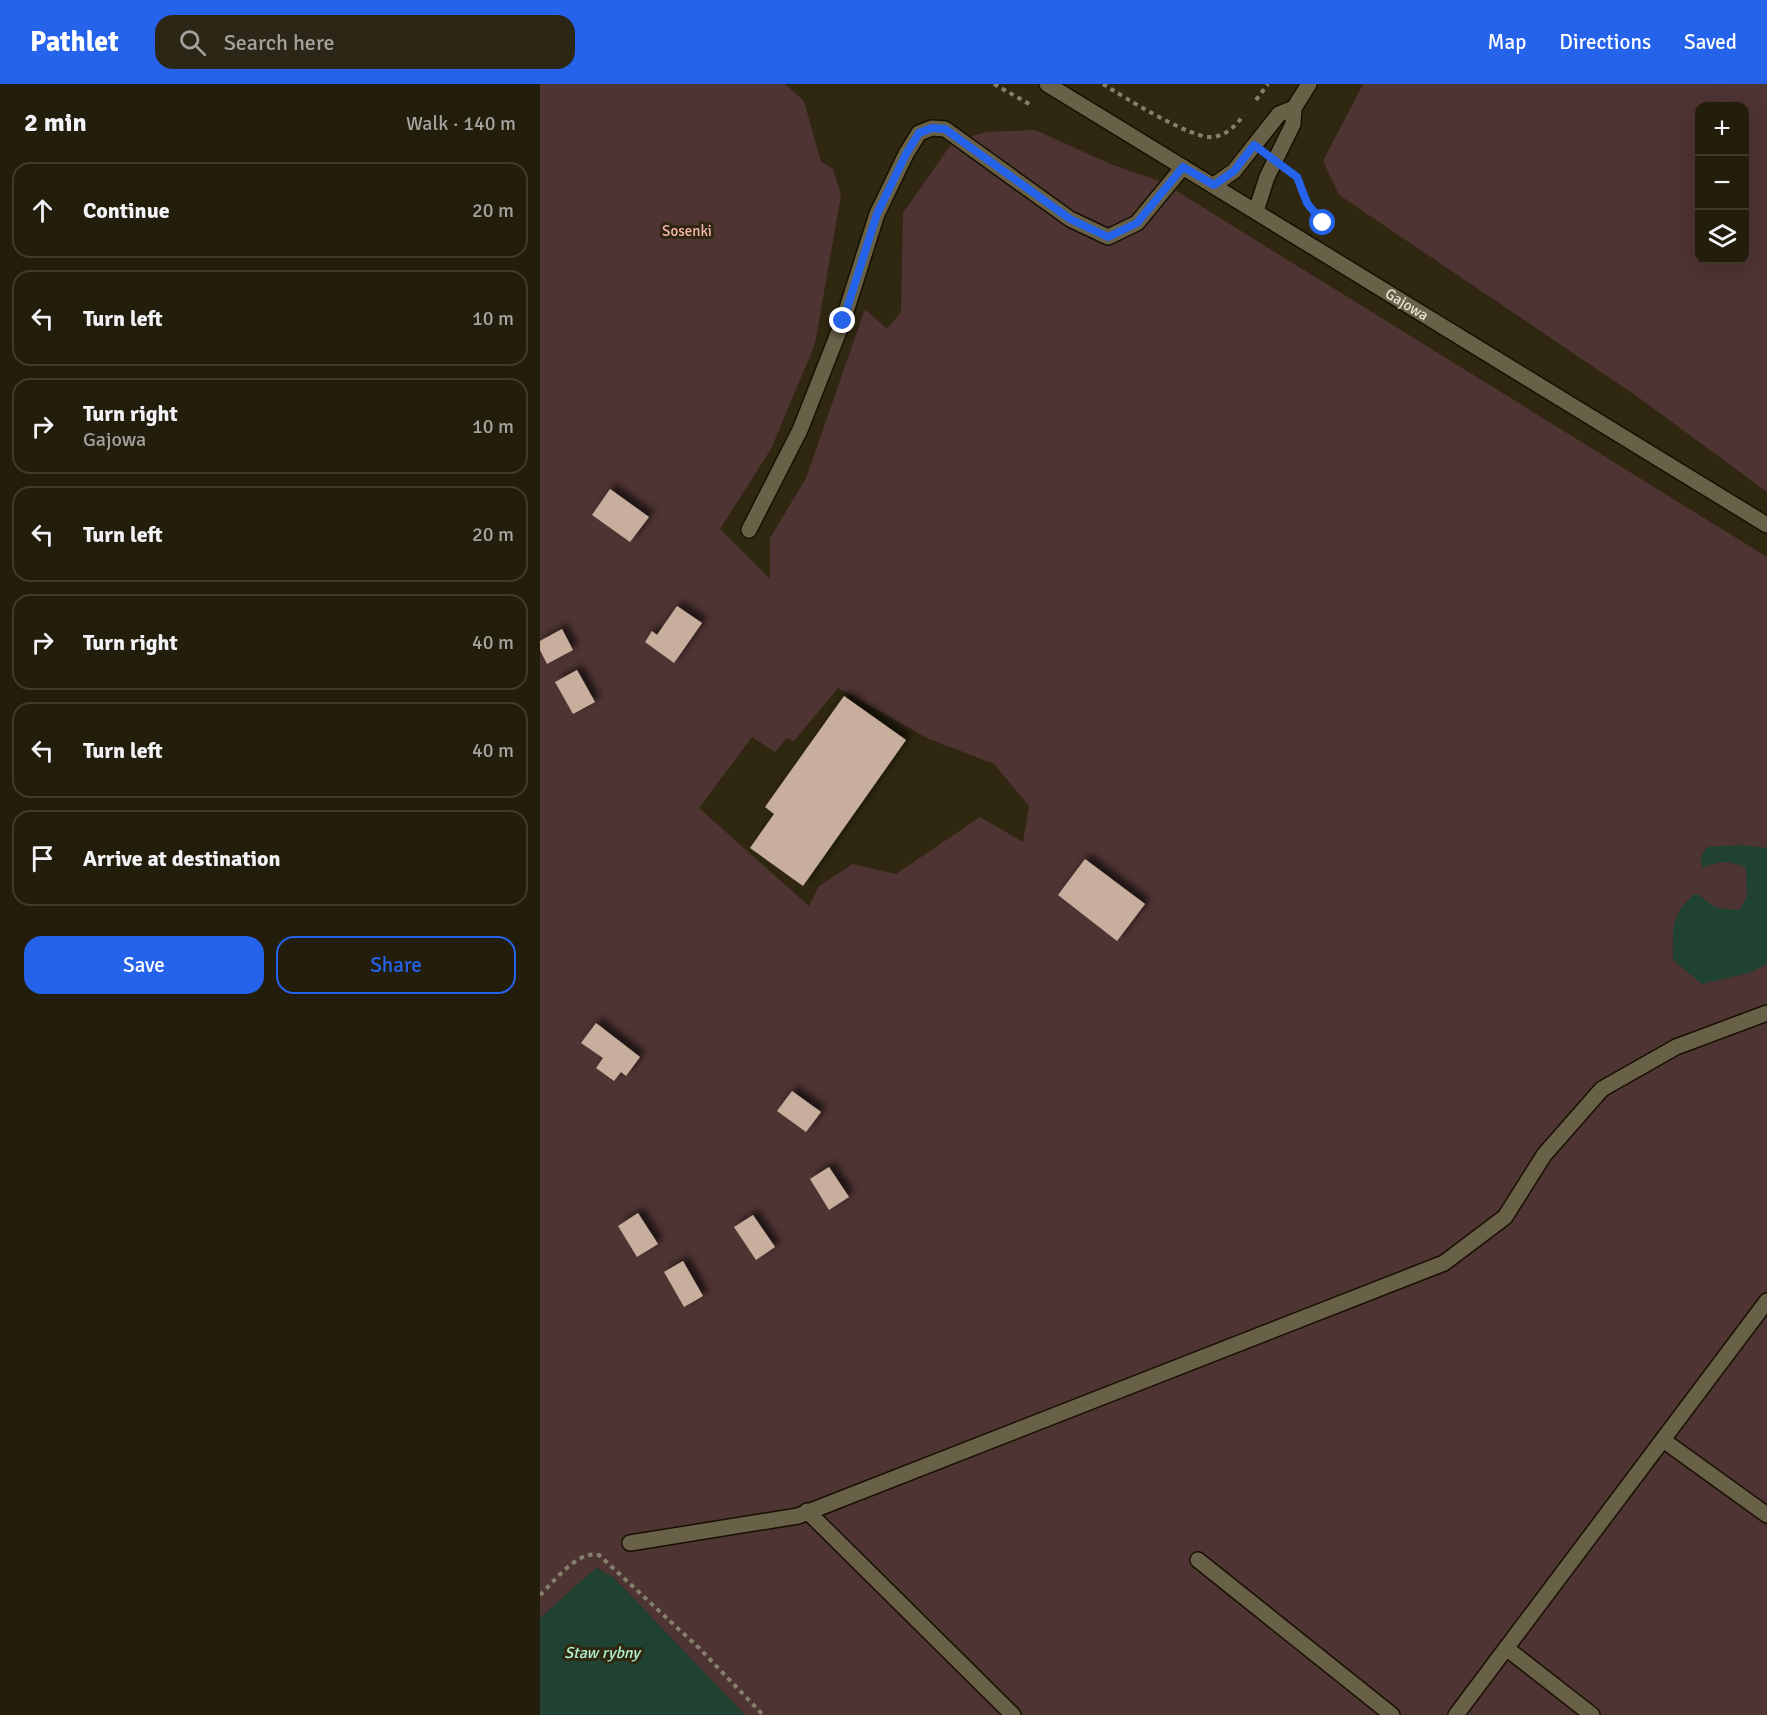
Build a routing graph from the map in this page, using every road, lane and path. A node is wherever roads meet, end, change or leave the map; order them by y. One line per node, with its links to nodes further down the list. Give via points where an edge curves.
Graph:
1 (1047, 84): 7 (street, Gajowa)
2 (1103, 84): 5 (path, via 1193,133 1212,137 1232,130)
3 (1309, 84): 4 (street)
4 (1294, 108): 5 (street, via 1279,114); 6 (street, via 1293,124)
5 (1254, 145): 8 (street, via 1234,171)
6 (1275, 161): 9 (street); 10 (path, via 1297,177 1307,203)
7 (1183, 167): 8 (street, Gajowa); 12 (street, via 1137,223 1108,237 1070,219 945,129 919,133 877,214 843,321 800,430)
8 (1214, 185): 9 (street, Gajowa)
9 (1256, 211): 11 (street, Gajowa)
10 (1333, 229)
11 (1767, 525)
12 (749, 530)
13 (1767, 1013): 16 (street, via 1676,1047 1602,1089 1544,1155 1505,1217 1444,1263)
14 (1767, 1301): 15 (street)
15 (1663, 1440): 17 (street); 21 (street)
16 (807, 1511): 18 (street); 23 (street)
17 (1767, 1515)
18 (630, 1543)
19 (1198, 1560): 24 (street)
20 (540, 1595): 22 (path, via 576,1561 599,1555 699,1648)
21 (1506, 1648): 25 (street); 26 (street)
22 (763, 1715)
23 (1013, 1715)
24 (1392, 1715)
25 (1456, 1715)
26 (1592, 1715)

